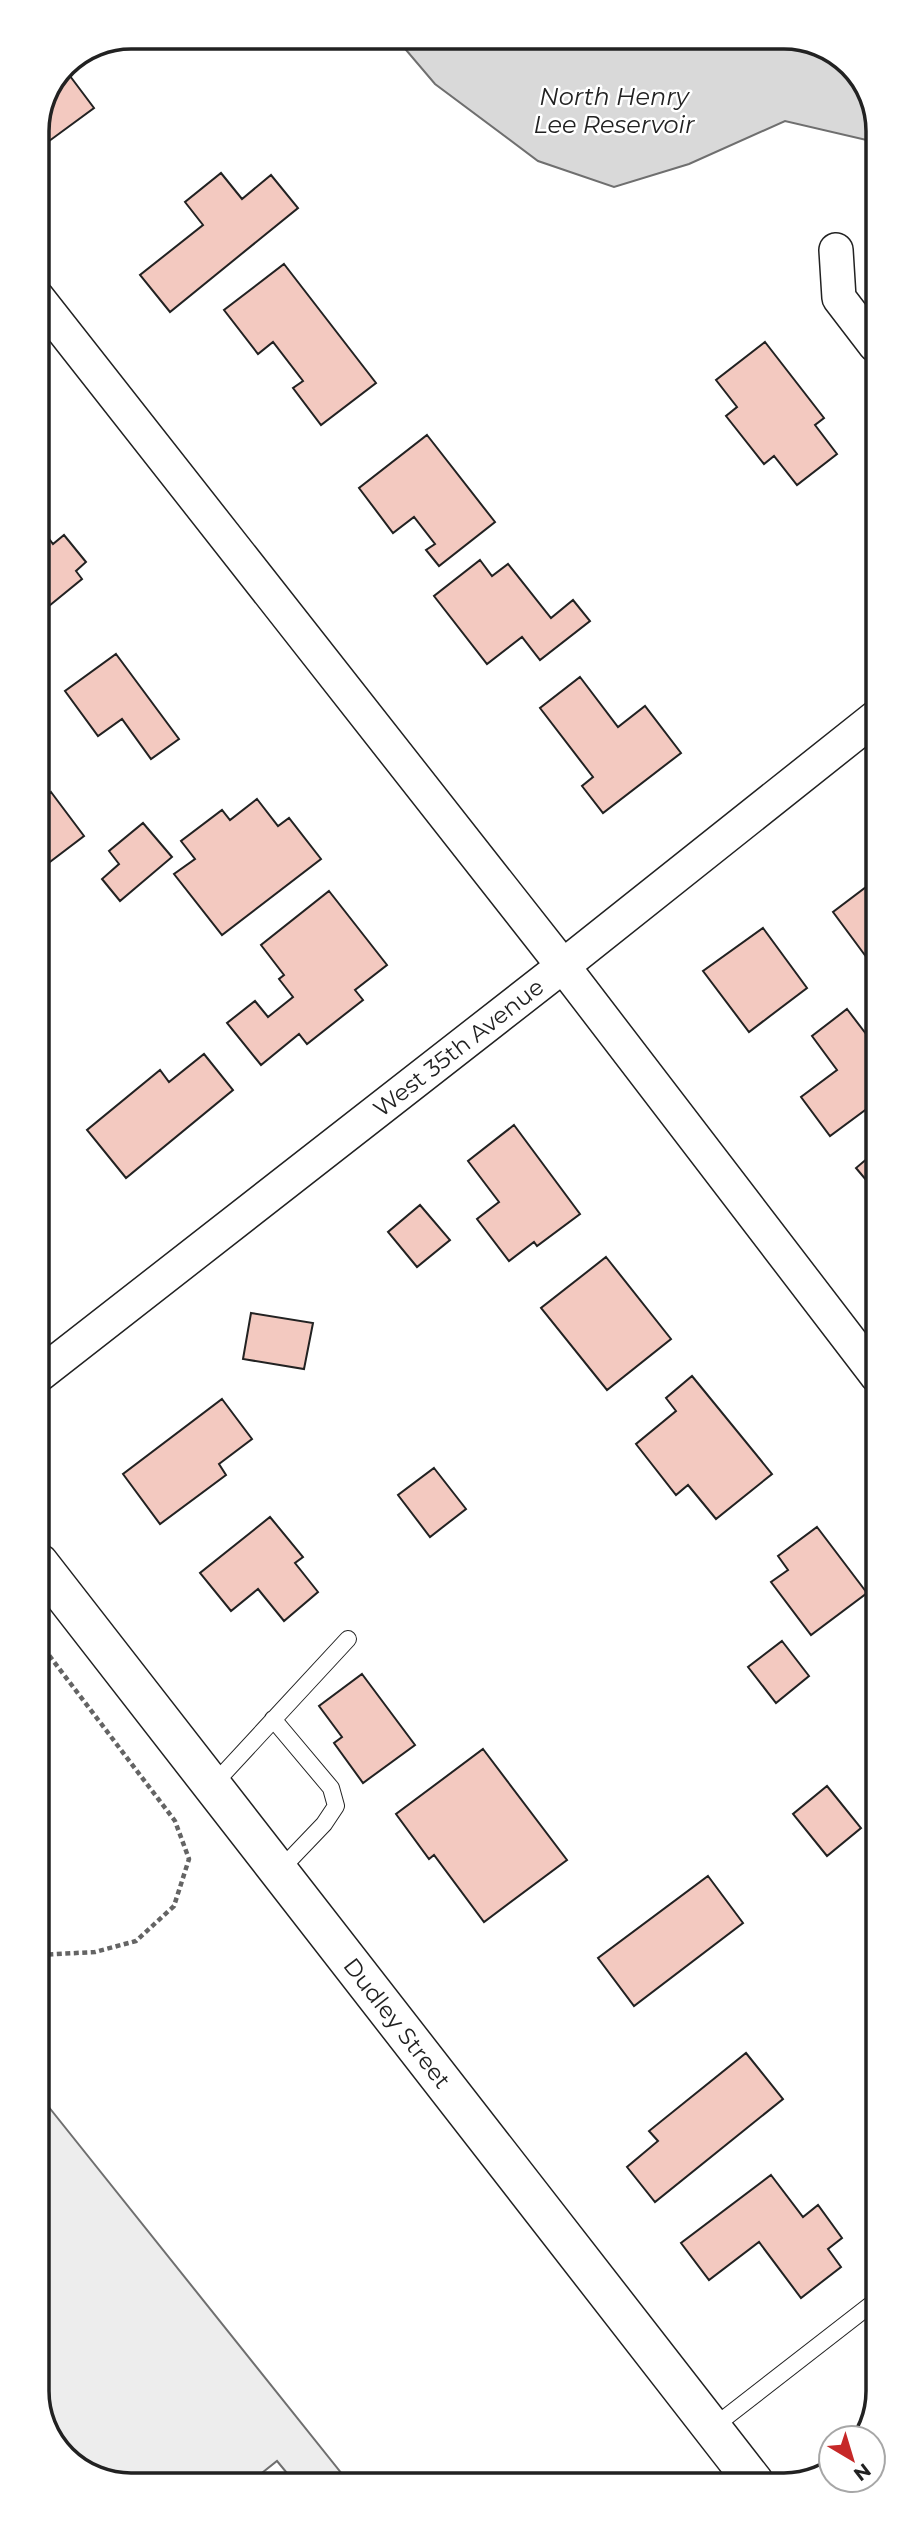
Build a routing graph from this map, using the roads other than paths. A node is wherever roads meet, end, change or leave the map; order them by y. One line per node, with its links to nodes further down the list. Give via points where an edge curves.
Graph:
1 (836, 250): 3 (street, via 839,298)
2 (49, 313): 5 (street)
3 (866, 333)
4 (866, 725): 5 (street, West 35th Avenue)
5 (563, 966): 6 (street); 7 (street, West 35th Avenue)
6 (866, 1362)
7 (49, 1367)
8 (49, 1576): 11 (street, Dudley Street)
9 (348, 1639): 10 (lane)
10 (273, 1718): 11 (lane); 12 (lane, via 331,1788 336,1807)
11 (212, 1786): 12 (street, Dudley Street)
12 (279, 1871): 14 (street, Dudley Street)
13 (866, 2308): 14 (lane)
14 (712, 2428): 15 (street, Dudley Street)
15 (747, 2473)

